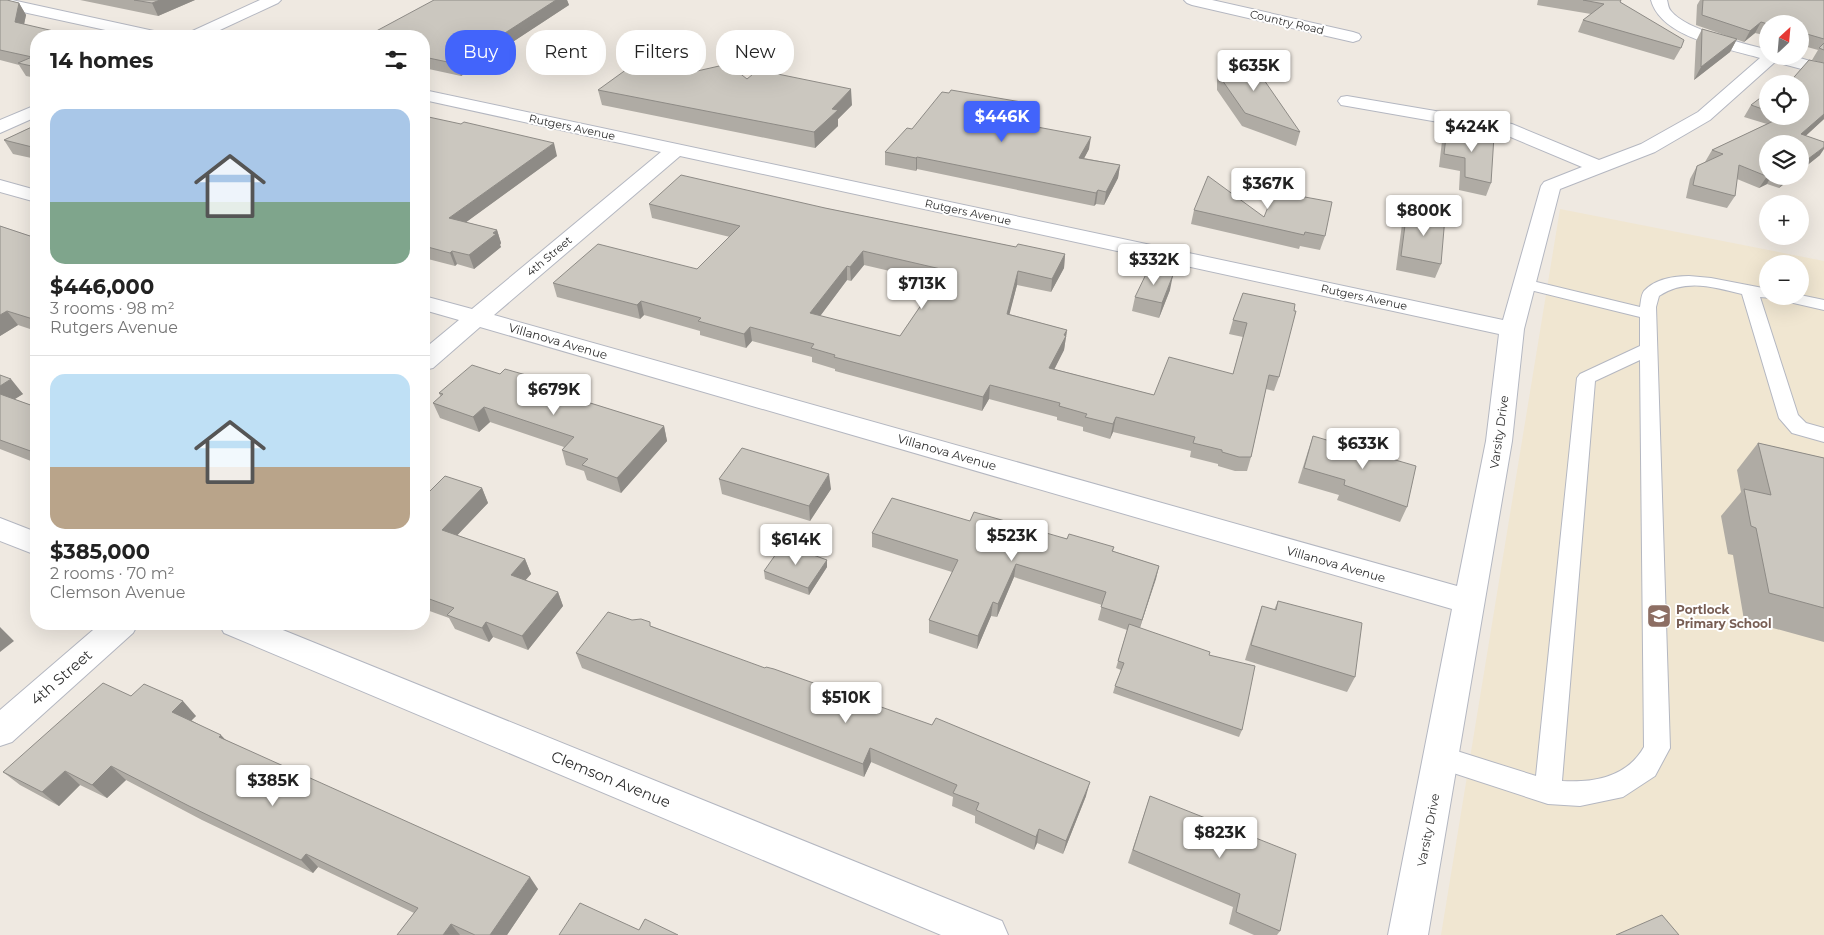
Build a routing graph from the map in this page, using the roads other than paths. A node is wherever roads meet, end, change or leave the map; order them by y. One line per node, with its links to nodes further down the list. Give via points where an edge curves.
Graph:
1 (272, 0): 6 (street)
2 (1192, 0): 7 (street, Country Road)
3 (1659, 0): 8 (street, via 1665,14 1685,28)
4 (0, 2): 5 (street)
5 (127, 30)
6 (207, 30)
7 (1353, 36)
8 (1759, 52)
9 (1763, 65): 17 (street, Varsity Drive, via 1704,116 1648,148)
10 (1806, 65): 11 (street)
11 (1824, 70)
12 (430, 96): 16 (street, Rutgers Avenue)
13 (1347, 102): 17 (street, via 1504,128)
14 (30, 113): 15 (street)
15 (0, 127)
16 (675, 150): 27 (street, 4th Street); 28 (street, Rutgers Avenue)
17 (1598, 167): 20 (street, Varsity Drive, via 1551,186)
18 (0, 186): 19 (street)
19 (30, 194)
20 (1524, 284): 26 (lane); 28 (street, Varsity Drive)
21 (1759, 292): 26 (lane, via 1705,282 1679,281 1663,285 1651,294)
22 (1809, 302): 24 (lane)
23 (1762, 305): 31 (lane, via 1789,418 1798,428)
24 (1824, 305)
25 (430, 306): 27 (street, Villanova Avenue)
26 (1648, 314): 29 (lane)
27 (475, 318): 30 (street, 4th Street); 34 (street, Villanova Avenue)
28 (1512, 329): 34 (street, Varsity Drive, via 1499,441)
29 (1649, 349): 39 (lane, via 1586,378); 39 (lane, via 1657,748 1646,768 1614,788 1580,794)
30 (430, 357)
31 (1824, 436)
32 (0, 529): 33 (street)
33 (30, 542)
34 (1470, 602): 38 (street, Varsity Drive)
35 (115, 630): 37 (street, 4th Street)
36 (250, 630): 40 (street, Clemson Avenue)
37 (0, 731)
38 (1441, 758): 39 (lane); 41 (street, Varsity Drive)
39 (1548, 792)
40 (988, 935)
41 (1408, 935)

